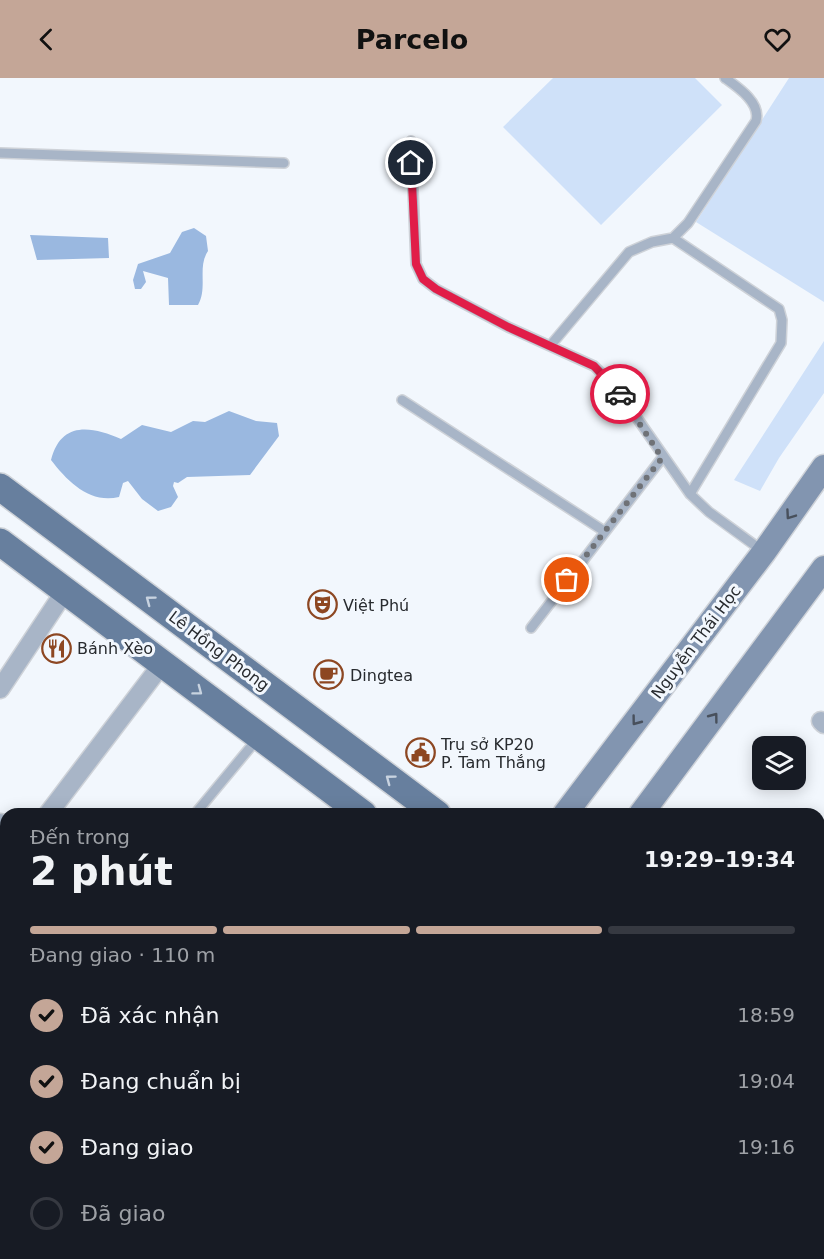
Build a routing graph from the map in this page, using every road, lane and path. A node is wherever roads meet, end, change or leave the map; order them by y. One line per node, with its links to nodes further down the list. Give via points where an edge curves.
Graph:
1 (725, 78): 5 (lane, via 754,104 757,117 688,224)
2 (411, 141): 6 (lane, via 416,264 423,279)
3 (0, 153): 4 (lane)
4 (284, 163)
5 (673, 238): 6 (lane, via 629,252); 11 (lane, via 779,309 782,320 781,343)
6 (550, 346): 8 (lane, via 594,366 614,385)
7 (402, 400): 12 (lane)
8 (662, 458): 11 (lane); 12 (lane)
9 (824, 467): 14 (main road, Nguyễn Thái Học, one-way to 14)
10 (0, 488): 16 (main road, Lê Hồng Phong)
11 (690, 494): 14 (lane, via 708,512)
12 (604, 531): 18 (lane)
13 (0, 542): 17 (main road)
14 (764, 552): 26 (main road, Nguyễn Thái Học, one-way to 26)
15 (824, 568): 27 (main road, one-way to 15)
16 (109, 569): 17 (main road); 25 (main road, Lê Hồng Phong, one-way to 16)
17 (74, 598): 19 (main road); 20 (street)
18 (531, 628)
19 (162, 664): 21 (main road, one-way to 21); 22 (street)
20 (0, 689)
21 (259, 736): 23 (lane); 24 (main road)
22 (53, 808)
23 (200, 808)
24 (355, 808)
25 (429, 808)
26 (570, 808)
27 (645, 808)

